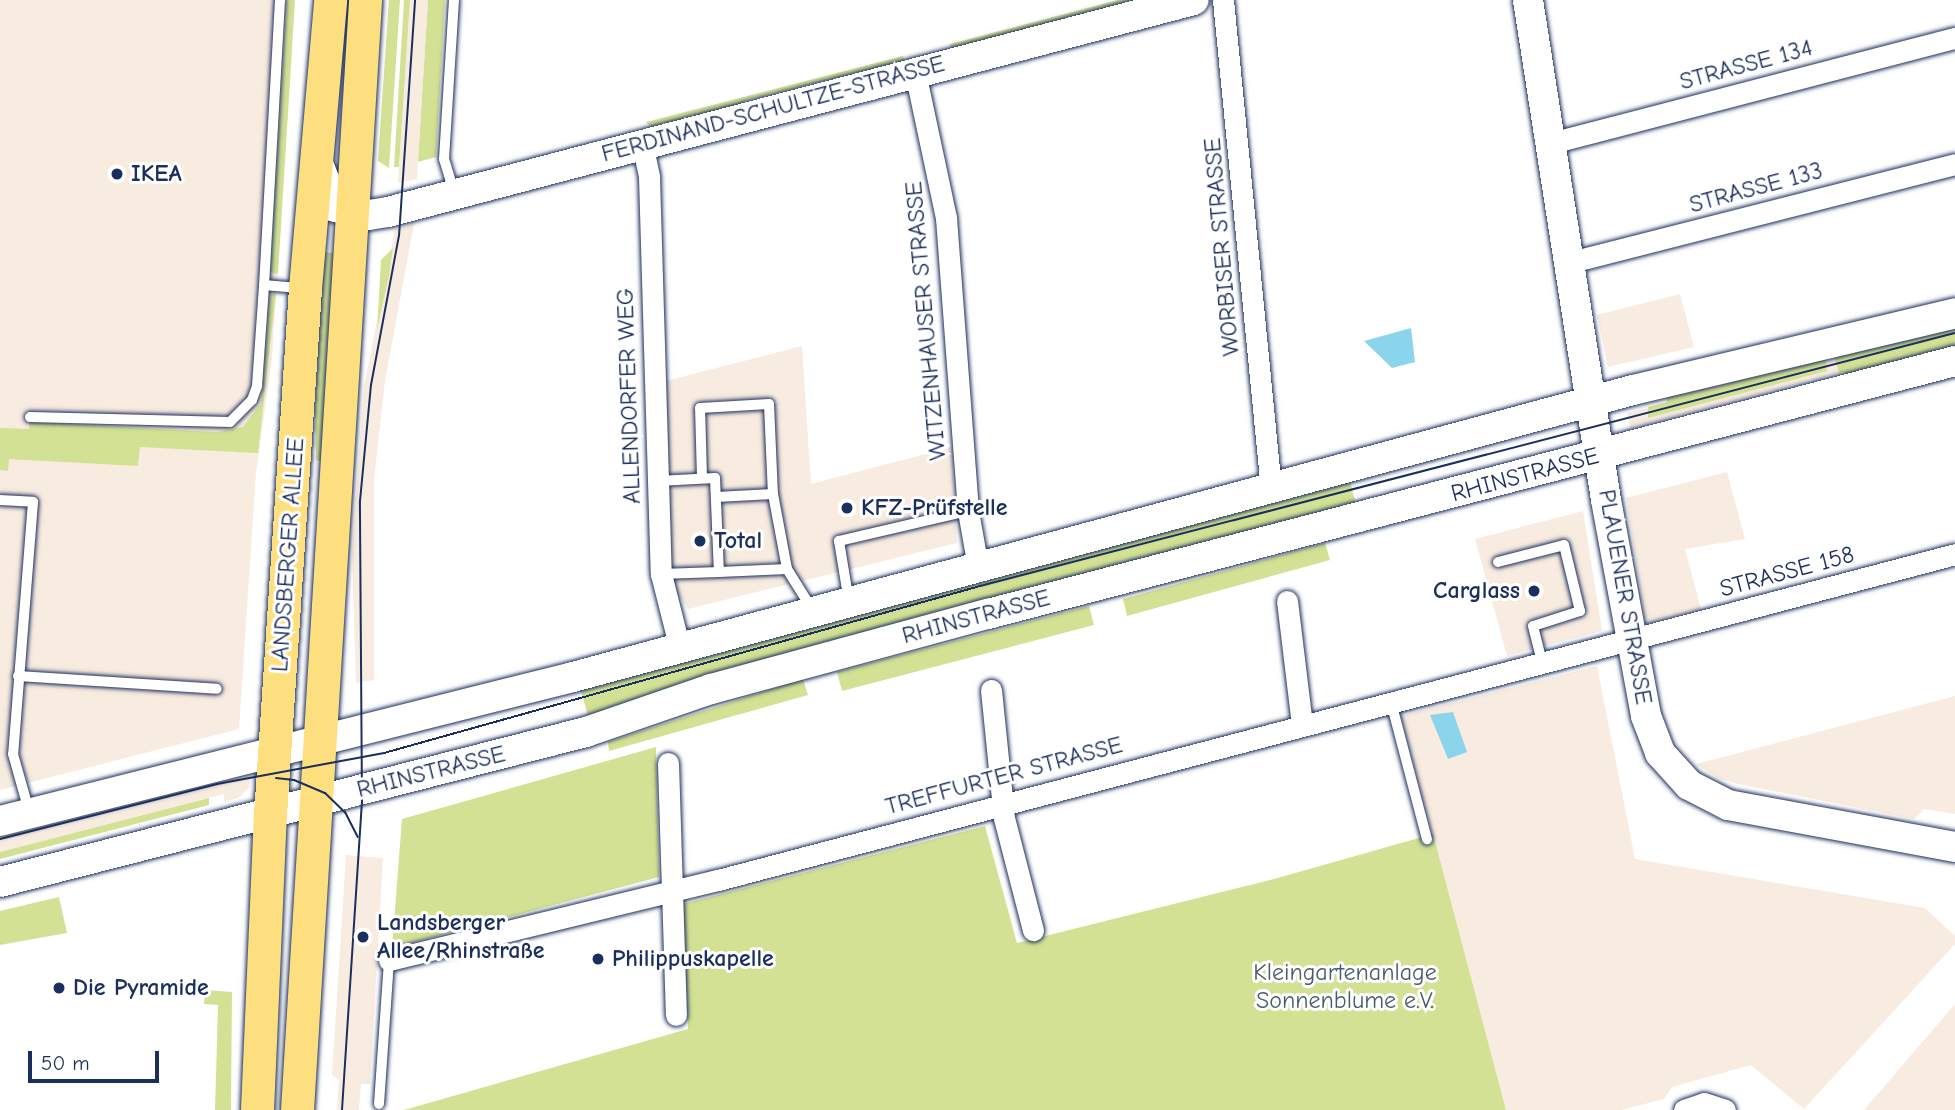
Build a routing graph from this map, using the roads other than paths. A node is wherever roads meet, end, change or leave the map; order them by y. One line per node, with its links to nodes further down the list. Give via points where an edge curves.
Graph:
1 (280, 0): 17 (lane)
2 (330, 0): 12 (main road, LANDSBERGER ALLEE)
3 (365, 0): 15 (main road, LANDSBERGER ALLEE)
4 (454, 0): 14 (lane, via 444,159)
5 (1194, 0): 9 (main road, FERDINAND-SCHULTZE-STRASSE)
6 (1223, 0): 26 (street, WORBISER STRASSE)
7 (1528, 0): 11 (main road, PLAUENER STRASSE)
8 (1955, 38): 11 (street, STRASSE 134)
9 (915, 72): 10 (main road, FERDINAND-SCHULTZE-STRASSE); 30 (street, WITZENHAUSER STRASSE, via 946,218)
10 (642, 143): 14 (main road, FERDINAND-SCHULTZE-STRASSE); 25 (street, ALLENDORFER WEG, via 649,177)
11 (1551, 143): 16 (main road, PLAUENER STRASSE)
12 (317, 160): 15 (main road, via 330,201 335,208); 18 (main road, LANDSBERGER ALLEE)
13 (1955, 164): 16 (street, STRASSE 133)
14 (455, 193): 15 (main road, FERDINAND-SCHULTZE-STRASSE, via 388,212)
15 (353, 213): 48 (main road, LANDSBERGER ALLEE)
16 (1571, 262): 21 (main road, PLAUENER STRASSE)
17 (264, 285): 18 (lane); 22 (lane, via 257,386 252,400 230,422)
18 (304, 288): 49 (main road, LANDSBERGER ALLEE)
19 (1955, 313): 21 (main road, RHINSTRASSE)
20 (1955, 361): 23 (main road, RHINSTRASSE)
21 (1592, 402): 23 (main road, PLAUENER STRASSE); 26 (main road, RHINSTRASSE)
22 (30, 416)
23 (1600, 456): 40 (main road, PLAUENER STRASSE); 51 (main road, RHINSTRASSE, via 975,617 711,689 586,732)
24 (702, 478): 25 (lane); 27 (lane, via 700,408 769,404); 28 (lane, via 715,478)
25 (658, 481): 36 (street, ALLENDORFER WEG)
26 (1271, 490): 33 (main road, RHINSTRASSE)
27 (773, 494): 28 (lane); 34 (lane)
28 (716, 497): 35 (lane)
29 (0, 500): 43 (lane, via 33,502)
30 (968, 511): 33 (street, WITZENHAUSER STRASSE); 38 (lane, via 839,541)
31 (1955, 554): 40 (street, STRASSE 158)
32 (1498, 562): 42 (lane, via 1564,545 1580,611 1533,626)
33 (978, 567): 38 (main road, RHINSTRASSE)
34 (787, 569): 35 (lane); 39 (lane)
35 (719, 572): 36 (lane)
36 (661, 574): 41 (street, ALLENDORFER WEG)
37 (1287, 601): 47 (street)
38 (849, 603): 39 (main road, RHINSTRASSE)
39 (814, 612): 41 (main road, RHINSTRASSE)
40 (1632, 640): 42 (street, TREFFURTER STRASSE); 57 (main road, PLAUENER STRASSE, via 1646,716 1660,753 1706,797 1728,805)
41 (679, 645): 48 (main road, RHINSTRASSE, via 573,677)
42 (1542, 663): 46 (street, TREFFURTER STRASSE)
43 (18, 676): 44 (lane); 53 (lane, via 13,754)
44 (217, 690)
45 (991, 690): 52 (street)
46 (1391, 702): 47 (street, TREFFURTER STRASSE); 56 (lane)
47 (1302, 725): 52 (street, TREFFURTER STRASSE)
48 (318, 740): 49 (main road, RHINSTRASSE); 51 (main road, LANDSBERGER ALLEE)
49 (275, 750): 53 (main road, RHINSTRASSE); 54 (main road, LANDSBERGER ALLEE)
50 (668, 763): 59 (street)
51 (312, 803): 54 (main road, RHINSTRASSE); 65 (main road, LANDSBERGER ALLEE)
52 (1003, 803): 59 (street, TREFFURTER STRASSE); 60 (street)
53 (30, 813): 55 (main road, RHINSTRASSE)
54 (270, 815): 58 (main road, RHINSTRASSE); 64 (main road, LANDSBERGER ALLEE)
55 (0, 821)
56 (1427, 839)
57 (1955, 846)
58 (0, 882)
59 (670, 891): 61 (street, TREFFURTER STRASSE); 62 (street)
60 (1033, 930)
61 (389, 960): 63 (lane)
62 (676, 1015)
63 (379, 1104)
64 (257, 1110)
65 (297, 1110)
66 (1684, 1110): 67 (street, via 1704,1103)
67 (1725, 1110)

